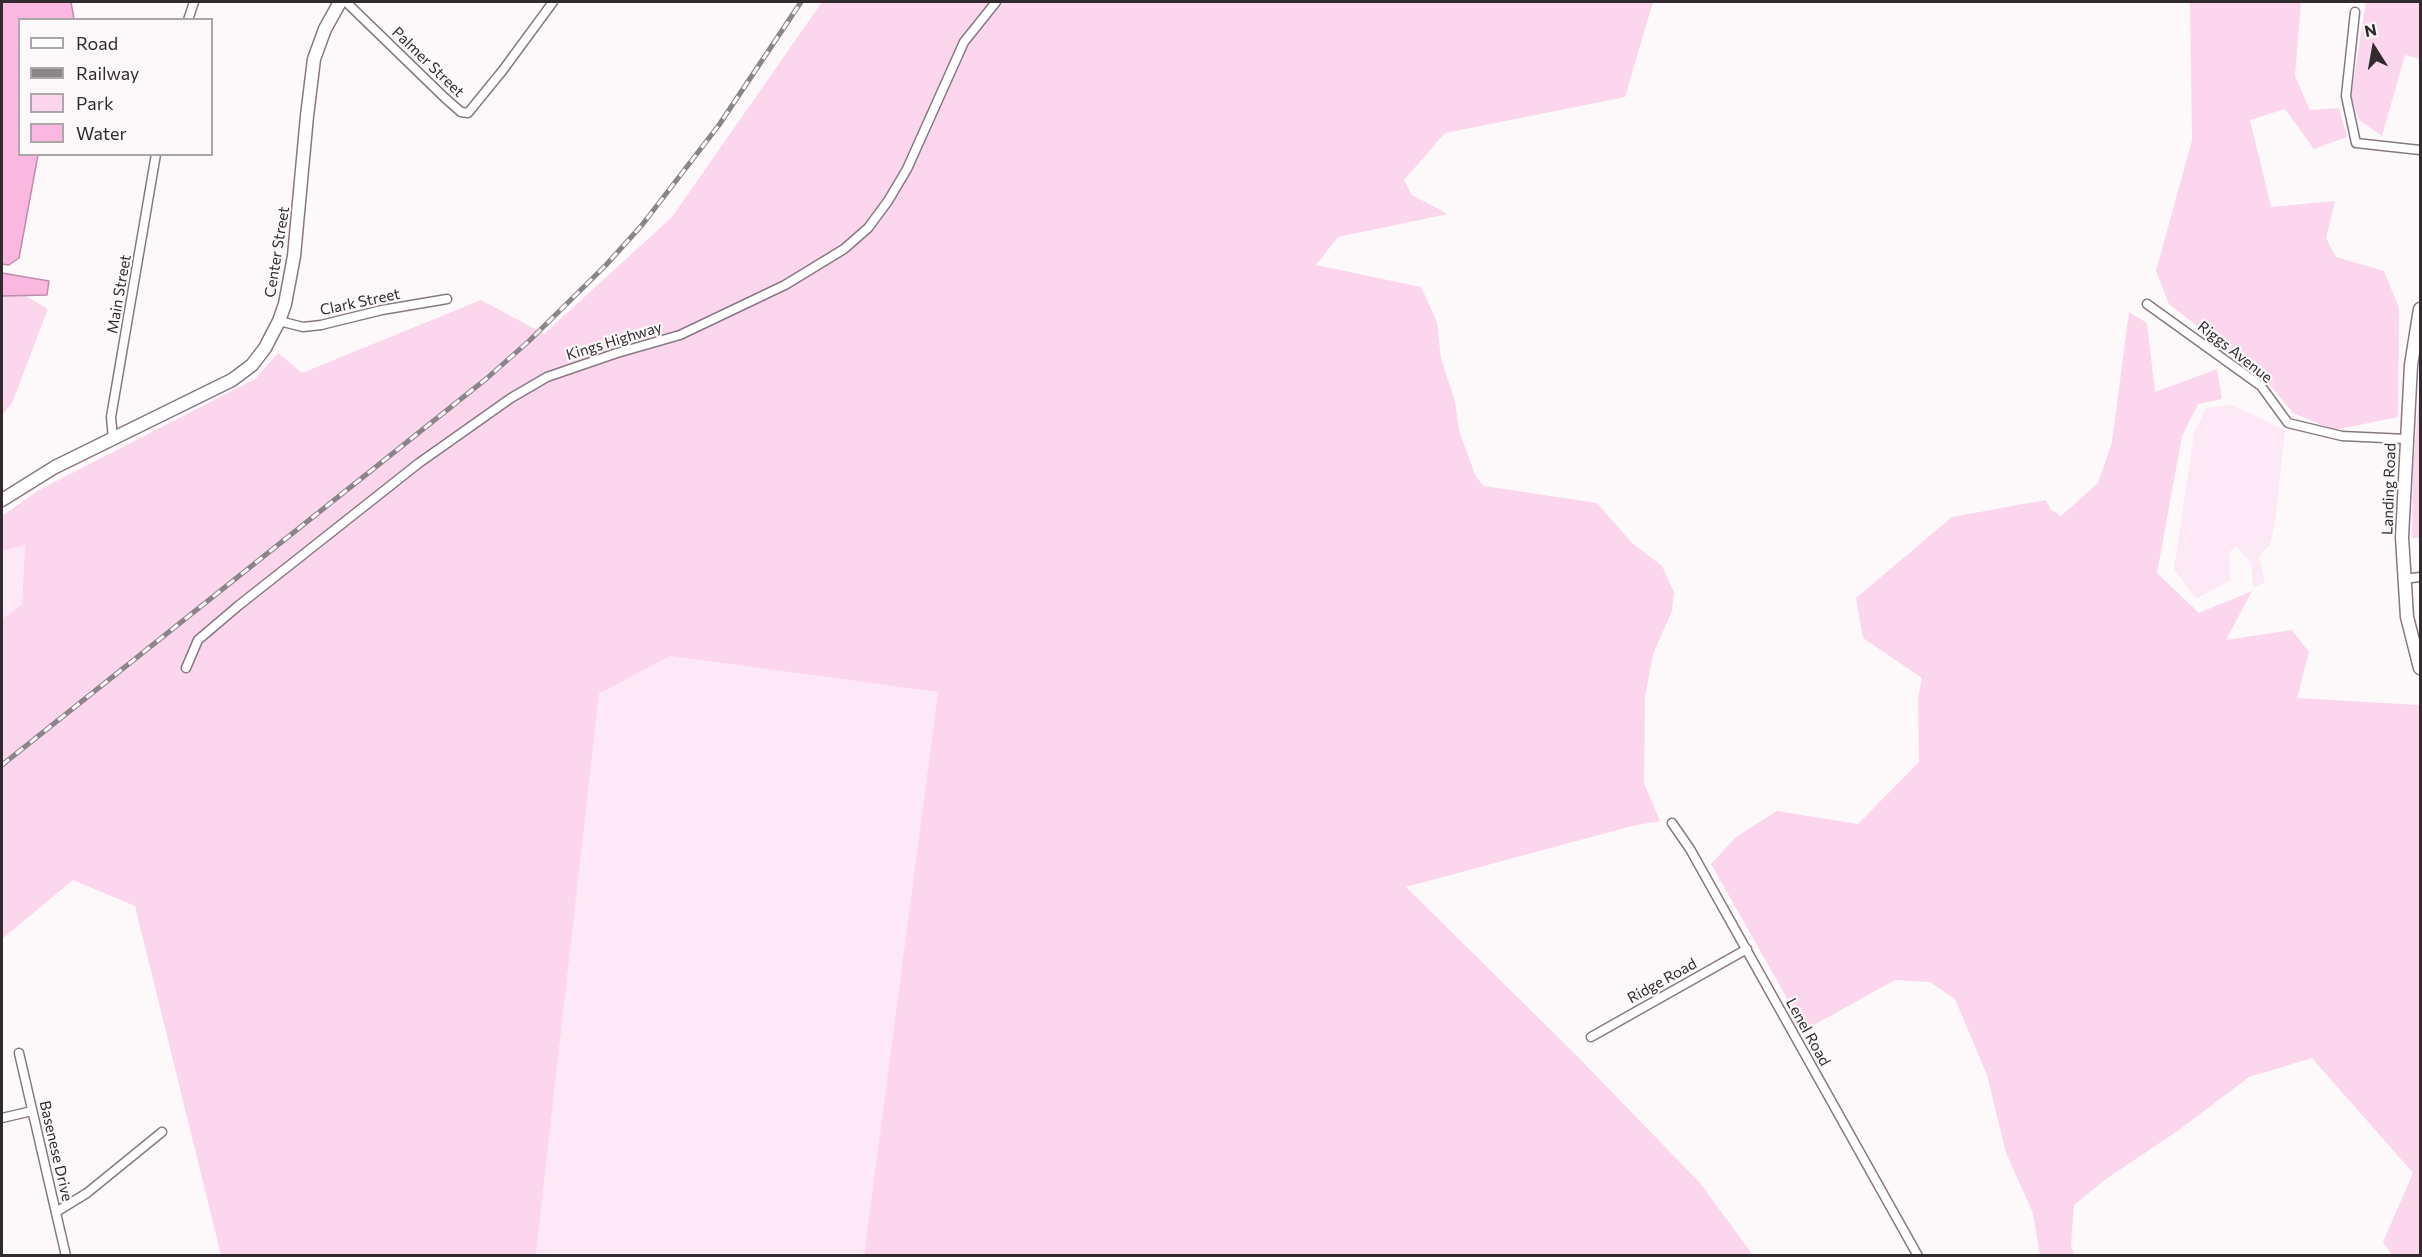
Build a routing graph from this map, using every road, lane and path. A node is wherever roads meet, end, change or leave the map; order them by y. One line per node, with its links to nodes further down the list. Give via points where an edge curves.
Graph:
1 (194, 2): 7 (street)
2 (340, 2): 13 (main road, Center Street, via 314,59 296,249)
3 (346, 2): 4 (street, Palmer Street, via 445,98 468,113)
4 (552, 2)
5 (996, 2): 19 (street, Kings Highway, via 964,42 907,169 888,201 868,228 844,249 785,285 680,334 547,377 511,398 419,463 238,606 198,640)
6 (2355, 12): 8 (street, via 2346,96 2356,143)
7 (190, 18)
8 (2421, 150)
9 (156, 156): 14 (street, Main Street, via 111,417)
10 (447, 299): 13 (street, Clark Street, via 321,325 303,327)
11 (2147, 304): 15 (street, Riggs Avenue, via 2261,386 2288,423 2342,436)
12 (2421, 309): 15 (main road, Landing Road, via 2413,351)
13 (279, 321): 14 (main road, Center Street, via 252,365 232,380)
14 (113, 439): 16 (main road, Center Street, via 55,467)
15 (2406, 439): 18 (main road, Landing Road)
16 (2, 500)
17 (2421, 577): 18 (street)
18 (2403, 579): 20 (main road, Landing Road, via 2409,632)
19 (186, 668)
20 (2421, 668)
21 (1672, 823): 22 (street, Lenel Road)
22 (1747, 949): 23 (street, Ridge Road); 30 (street, Lenel Road)
23 (1591, 1036)
24 (19, 1053): 25 (street, Basenese Drive)
25 (32, 1111): 26 (street); 28 (street, Basenese Drive)
26 (2, 1118)
27 (162, 1132): 28 (street, via 87,1194)
28 (56, 1212): 29 (street, Basenese Drive)
29 (66, 1256)
30 (1918, 1256)

